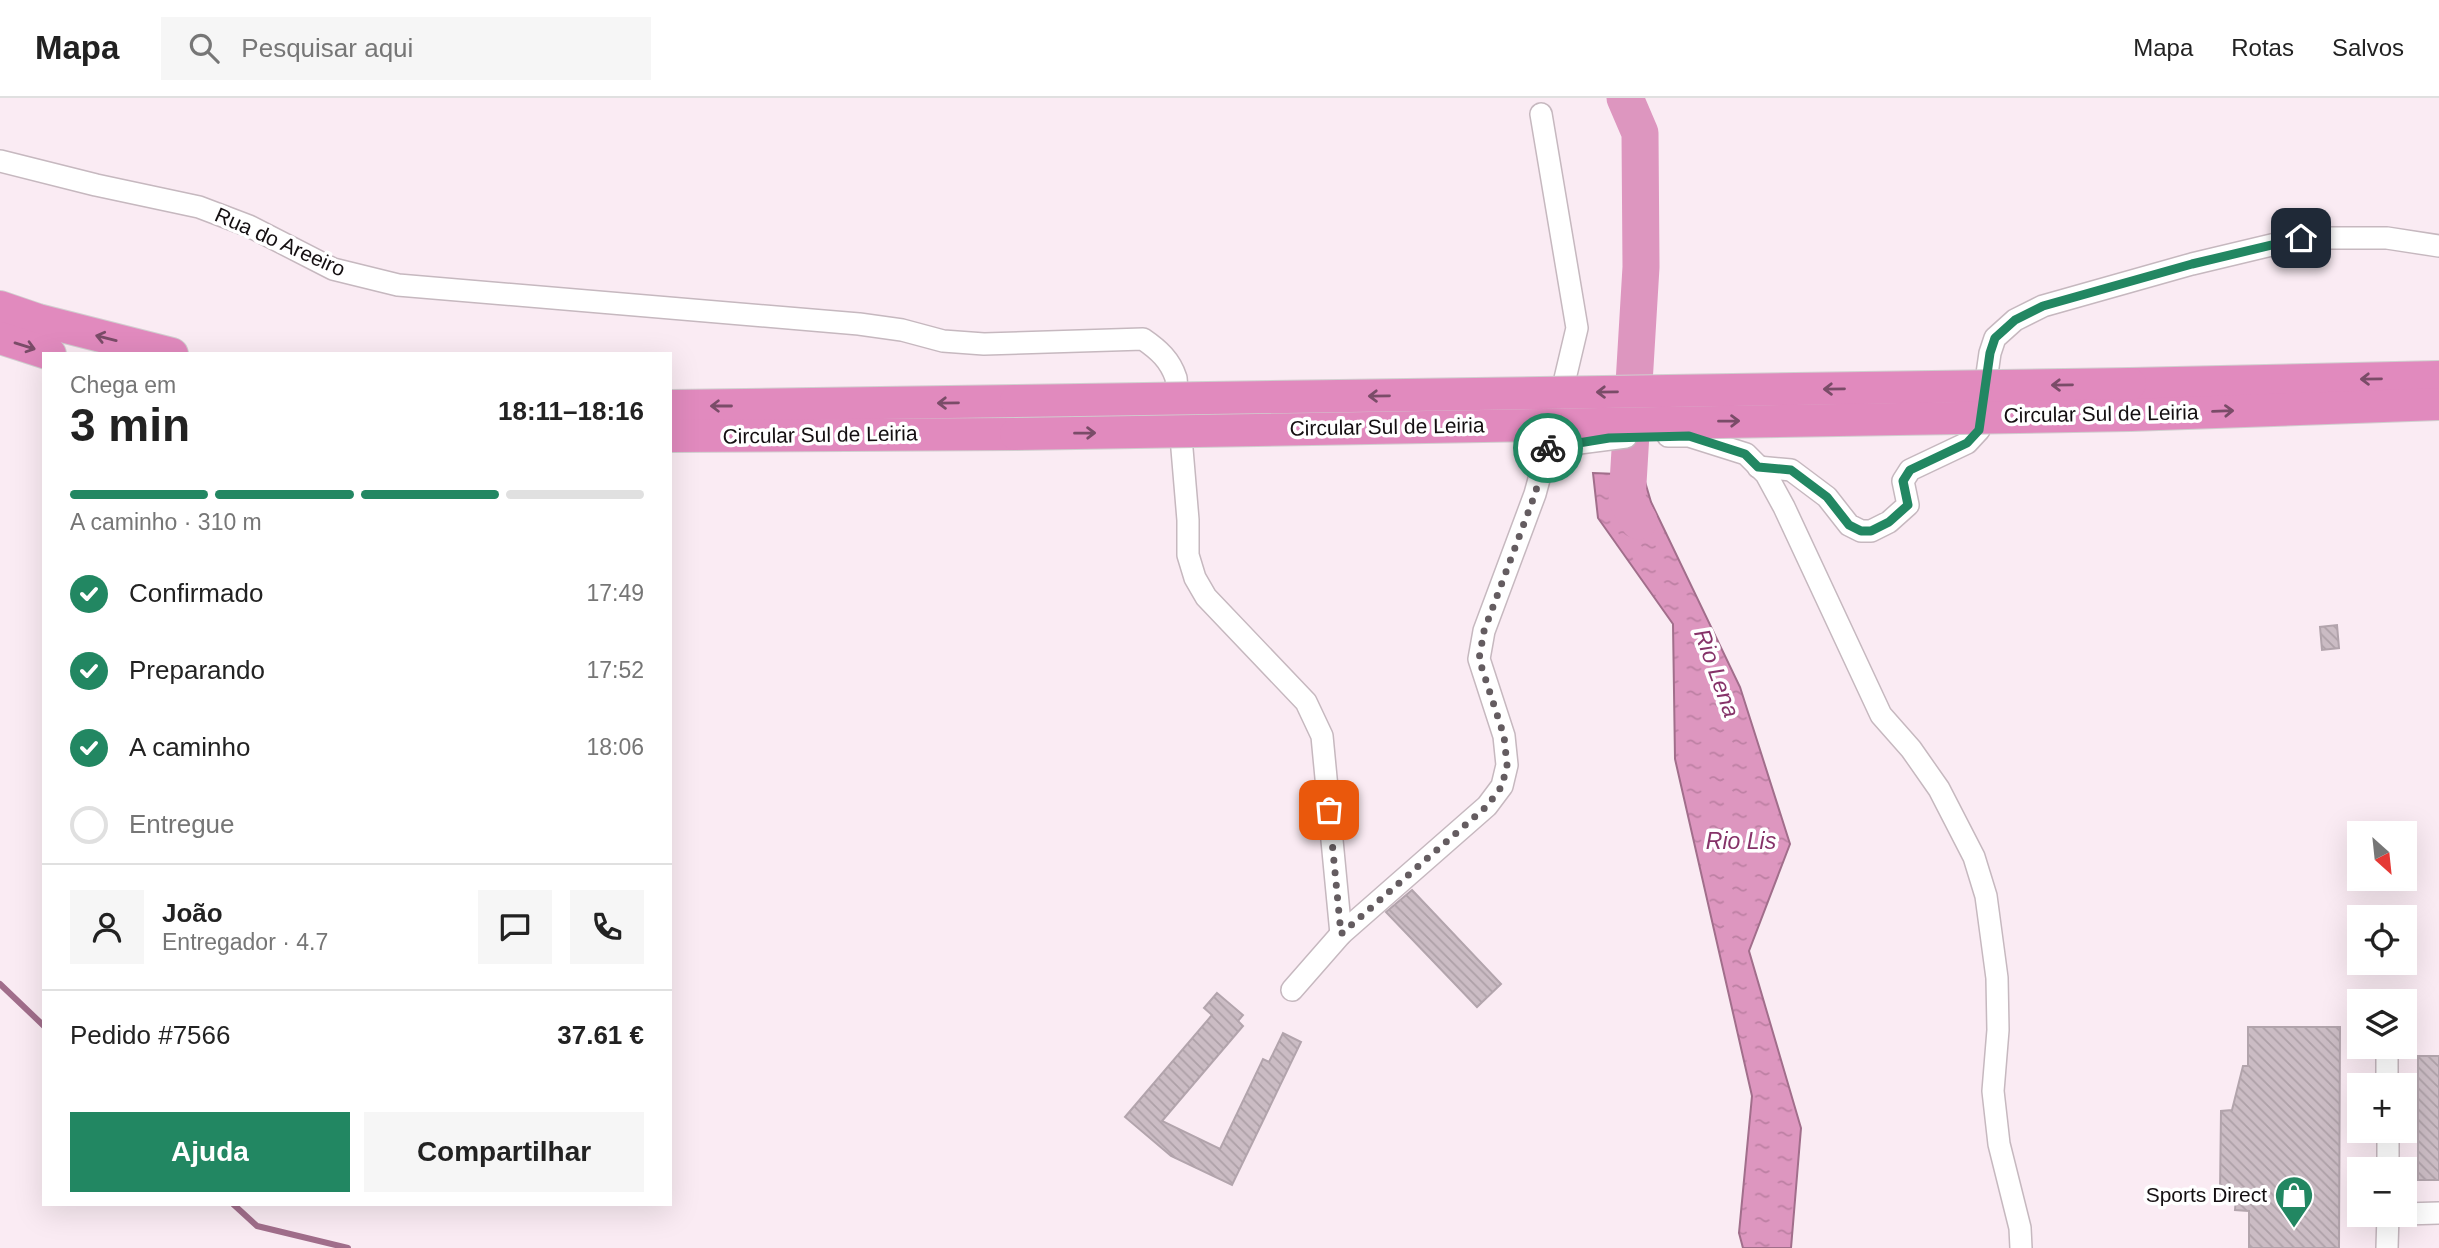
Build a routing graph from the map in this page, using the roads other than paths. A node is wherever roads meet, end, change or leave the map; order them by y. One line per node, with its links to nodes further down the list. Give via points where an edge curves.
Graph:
1 (1541, 114): 13 (street, via 1577,328)
2 (0, 161): 15 (street, Rua do Areeiro, via 199,206 333,269 398,285 859,324 984,344 1143,340 1172,365 1176,378 1188,555 1195,579 1206,597 1306,702 1322,736)
3 (2439, 246): 14 (street, via 2387,239 2301,238 2043,306 2015,320 1995,338 1990,353 1979,430 1967,443 1910,470 1903,481 1908,505 1871,531 1849,525 1827,497 1791,470)
4 (0, 307): 7 (highway, one-way to 4)
5 (0, 338): 6 (highway, one-way to 6)
6 (44, 352)
7 (164, 352)
8 (2439, 377): 9 (highway, Circular Sul de Leiria, one-way to 9)
9 (2130, 399): 10 (highway, Circular Sul de Leiria, one-way to 10); 11 (highway, Circular Sul de Leiria, one-way to 11, bridge); 12 (highway, Circular Sul de Leiria, one-way to 9, bridge, via 1016,434)
10 (2439, 404)
11 (672, 406)
12 (672, 436)
13 (1548, 447): 14 (street, via 1609,438 1689,436 1745,454); 15 (street, via 1484,631 1479,659 1504,736 1507,765 1502,786 1487,806)
14 (1758, 467): 20 (street, via 1784,507 1881,715 1939,789 1973,857 1986,896 1997,978 1993,1091 1999,1144)
15 (1341, 934): 16 (street)
16 (1292, 990)
17 (2439, 1213): 18 (street)
18 (2417, 1214)
19 (2388, 1227): 21 (street)
20 (2021, 1248)
21 (2387, 1248)

